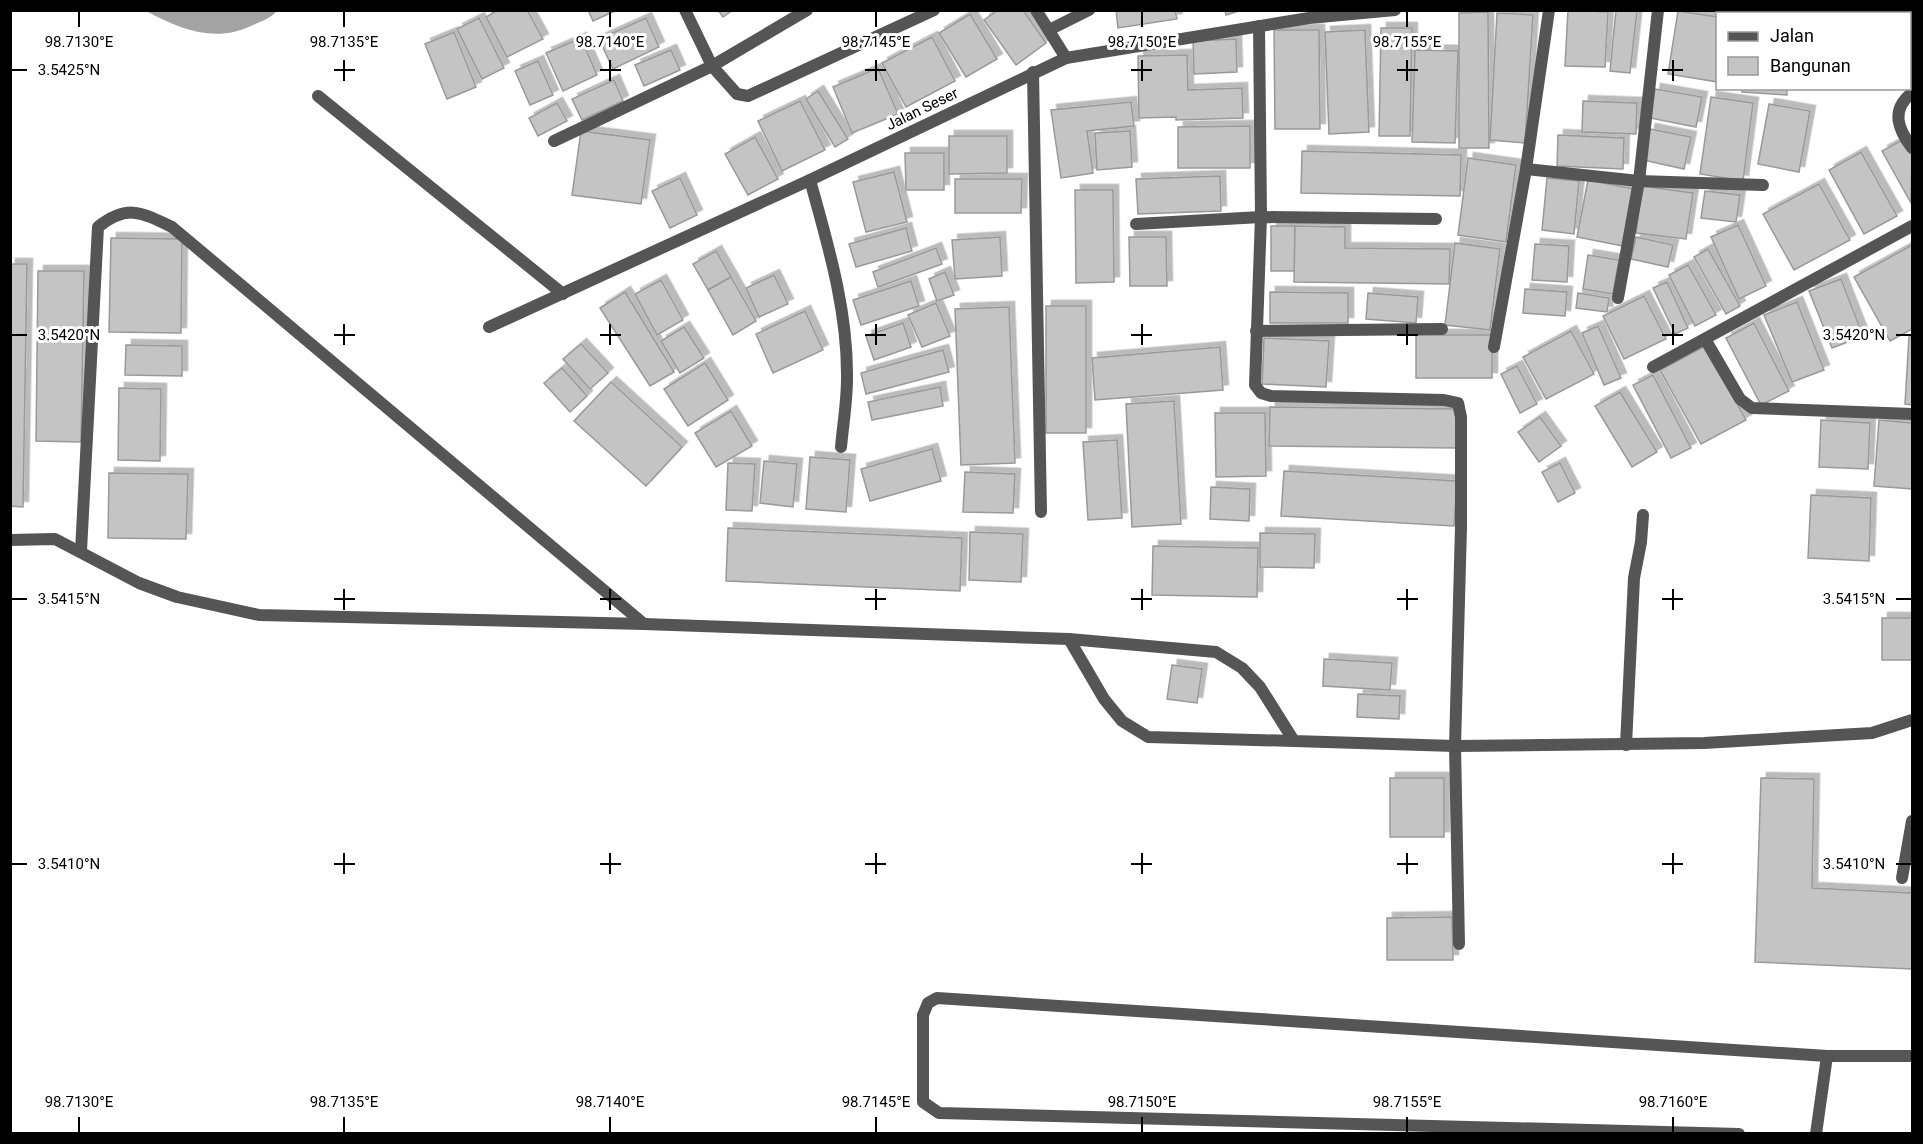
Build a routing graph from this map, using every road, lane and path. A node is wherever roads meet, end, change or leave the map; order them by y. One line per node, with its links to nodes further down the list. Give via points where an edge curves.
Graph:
1 (685, 10): 13 (street)
2 (807, 10): 13 (street)
3 (934, 10): 13 (street, via 748,96 736,94)
4 (1036, 10): 11 (street)
5 (1089, 10): 11 (street)
6 (1395, 10): 9 (street, Jalan Seser)
7 (1549, 10): 19 (street)
8 (1658, 10): 21 (street)
9 (1309, 14): 10 (street, Jalan Seser)
10 (1259, 26): 12 (street, Jalan Seser); 23 (street)
11 (1048, 30): 12 (street)
12 (1066, 58): 14 (street, Jalan Seser)
13 (712, 66): 17 (street)
14 (1033, 72): 20 (street, Jalan Seser); 37 (street)
15 (1912, 93): 18 (street, via 1897,117 1898,127)
16 (318, 96): 27 (street)
17 (554, 141)
18 (1912, 148)
19 (1526, 168): 21 (street); 33 (street)
20 (810, 180): 27 (street, Jalan Seser); 36 (street, via 835,271 843,326 847,378)
21 (1639, 181): 22 (street); 28 (street)
22 (1763, 185)
23 (1261, 217): 24 (street); 25 (street); 31 (street)
24 (1436, 219)
25 (1136, 224)
26 (1912, 226): 32 (street)
27 (563, 294): 29 (street, Jalan Seser)
28 (1618, 298)
29 (489, 327)
30 (1442, 329): 31 (street)
31 (1256, 331): 46 (street, via 1255,385 1261,393 1458,403 1461,527)
32 (1705, 339): 34 (street); 35 (street, via 1740,399 1752,408)
33 (1494, 347)
34 (1653, 367)
35 (1912, 414)
36 (841, 447)
37 (1041, 512)
38 (1643, 515): 45 (street, via 1634,578)
39 (10, 540): 40 (street, via 55,539)
40 (81, 551): 41 (street, via 139,583 177,597 259,615); 41 (street, via 98,227 115,213 142,212 172,227)
41 (644, 624): 42 (street)
42 (1069, 639): 44 (street, via 1216,652 1242,668 1260,687); 44 (street, via 1104,699 1122,721 1148,737)
43 (1912, 720): 45 (street, via 1872,733)
44 (1294, 741): 46 (street)
45 (1626, 745): 46 (street)
46 (1455, 746): 49 (street)
47 (1912, 820): 48 (street)
48 (1902, 878)
49 (1459, 944)
50 (1827, 1056): 51 (street); 52 (street, via 938,998 928,1003 923,1015 922,1102 939,1113); 53 (street)
51 (1912, 1056)
52 (1740, 1134)
53 (1816, 1134)

